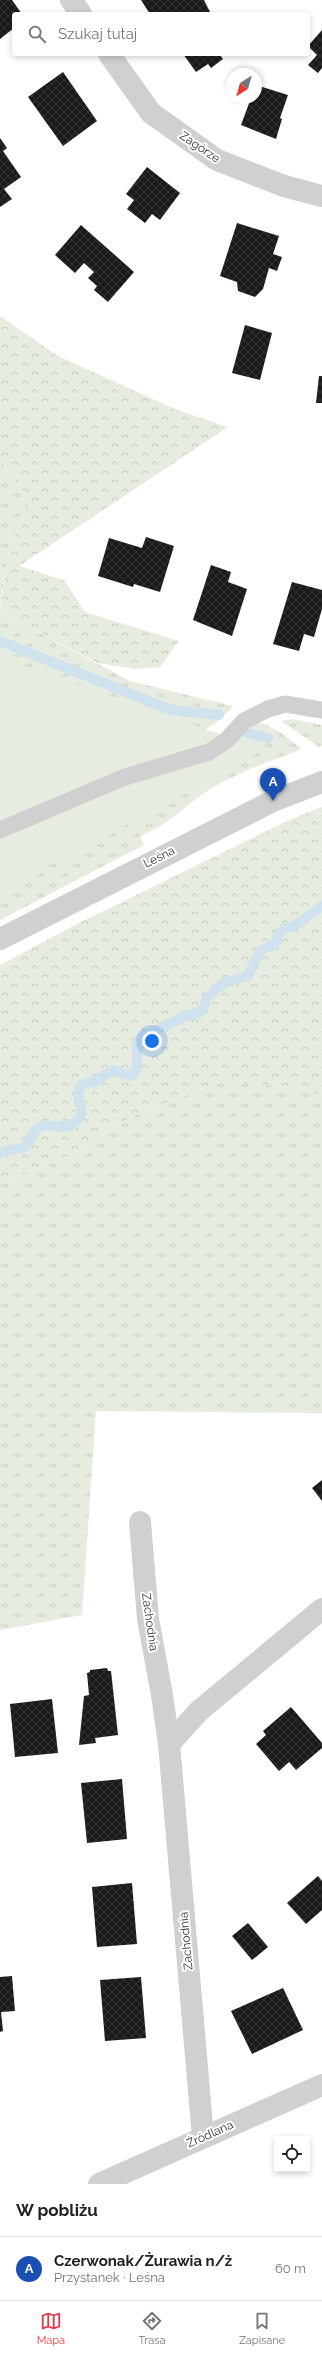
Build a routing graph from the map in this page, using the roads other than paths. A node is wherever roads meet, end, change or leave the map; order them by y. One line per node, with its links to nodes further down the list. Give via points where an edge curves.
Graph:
1 (72, 0): 2 (street)
2 (80, 12)
3 (111, 56): 4 (street, Zagórze, via 151,113 217,160 284,186)
4 (322, 196)
5 (322, 710): 7 (lane, via 285,704 268,709 244,721 227,740 209,752 125,776)
6 (322, 782): 8 (street, Leśna, via 273,801)
7 (0, 830)
8 (0, 939)
9 (140, 1522): 11 (street, Zachodnia, via 148,1619)
10 (322, 1608): 11 (street, via 199,1711)
11 (169, 1744): 13 (street, Zachodnia)
12 (322, 2085): 13 (street, Źródlana)
13 (203, 2137): 14 (street, Źródlana)
14 (111, 2182)

